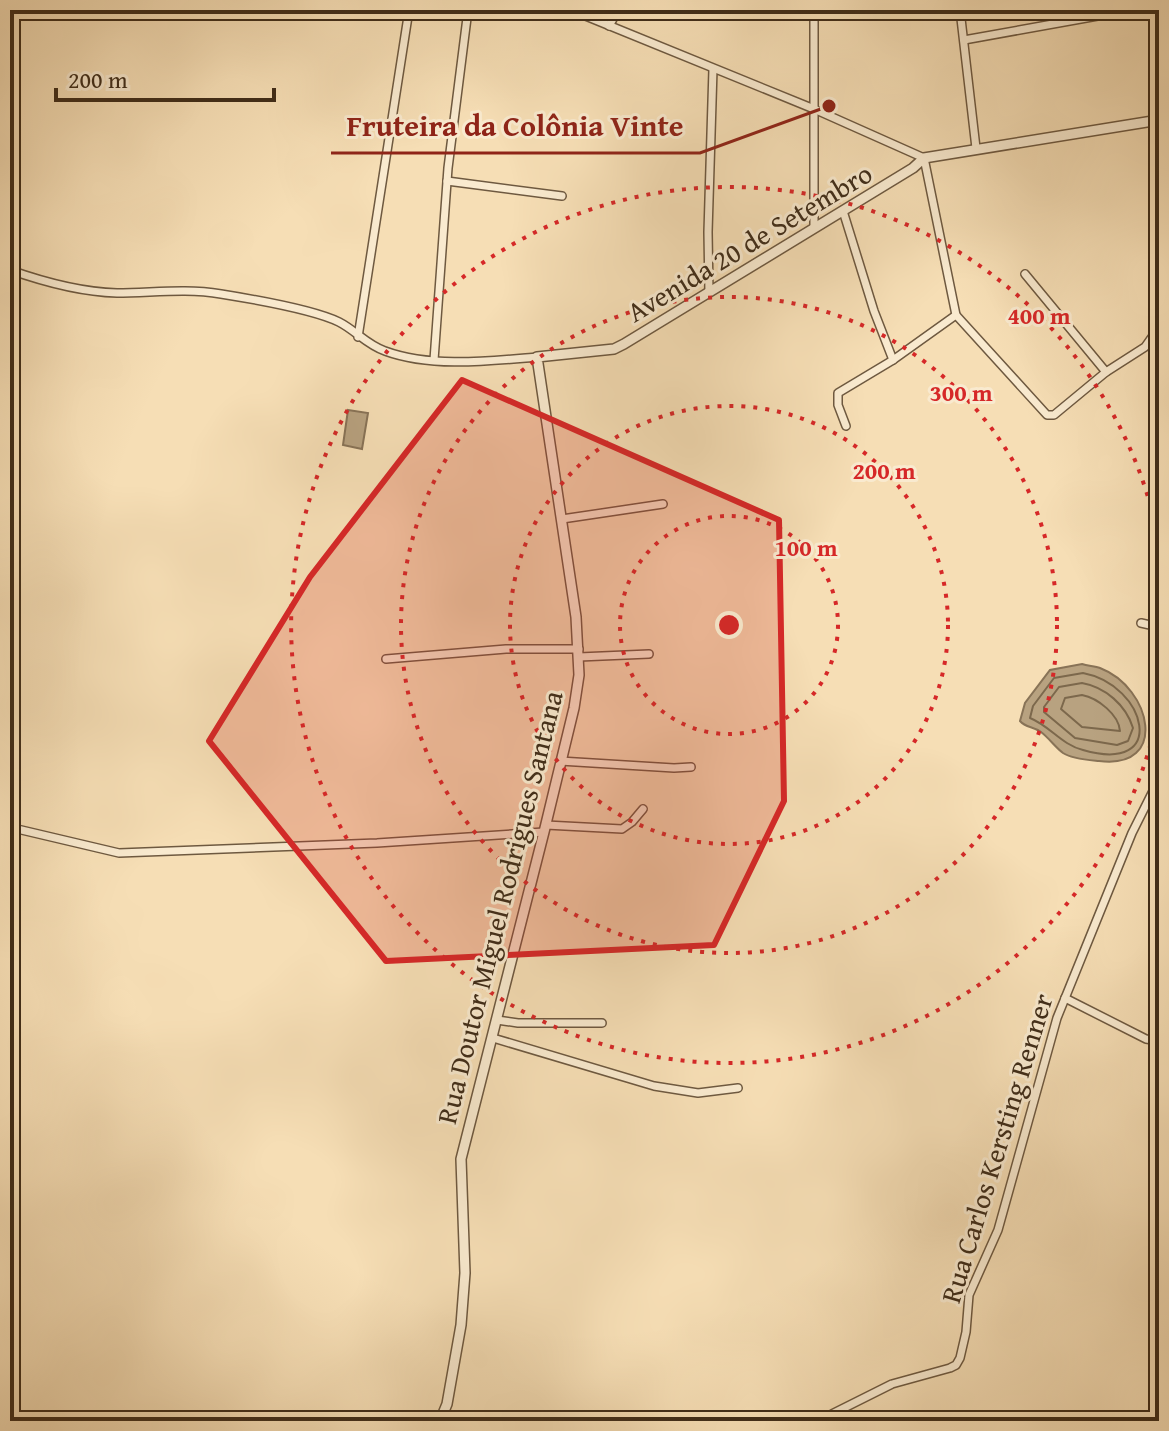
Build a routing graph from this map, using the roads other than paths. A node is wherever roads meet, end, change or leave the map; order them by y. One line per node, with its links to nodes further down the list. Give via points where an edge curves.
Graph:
1 (409, 10): 24 (street)
2 (468, 10): 15 (street)
3 (571, 10): 8 (street)
4 (618, 10): 8 (street)
5 (814, 10): 11 (street)
6 (960, 10): 9 (street)
7 (1131, 10): 9 (street)
8 (609, 26): 10 (street)
9 (964, 40): 13 (street)
10 (713, 69): 11 (street); 21 (street)
11 (814, 109): 14 (street); 18 (street)
12 (1159, 120): 13 (street, Avenida 20 de Setembro)
13 (976, 148): 14 (street, Avenida 20 de Setembro)
14 (924, 158): 17 (street, Avenida 20 de Setembro); 22 (street)
15 (447, 181): 16 (street); 26 (street)
16 (562, 196)
17 (843, 211): 18 (street, Avenida 20 de Setembro); 27 (street)
18 (814, 228): 21 (street, Avenida 20 de Setembro)
19 (10, 270): 24 (street, Avenida 20 de Setembro, via 99,291 222,294 327,317)
20 (1025, 274): 28 (street)
21 (709, 292): 25 (street, Avenida 20 de Setembro, via 614,349)
22 (956, 315): 27 (street); 28 (street, via 1047,415 1054,415)
23 (1159, 327): 28 (street, via 1145,347)
24 (358, 337): 26 (street, Avenida 20 de Setembro, via 387,352)
25 (537, 357): 26 (street, Avenida 20 de Setembro); 31 (street, Rua Doutor Miguel Rodrigues Santana)
26 (434, 360)
27 (893, 360): 29 (street, via 838,393)
28 (1106, 372)
29 (846, 426)
30 (663, 504): 31 (street)
31 (562, 519): 34 (street, Rua Doutor Miguel Rodrigues Santana)
32 (1141, 623): 33 (street)
33 (1159, 627)
34 (579, 653): 35 (street); 36 (street, via 506,649); 37 (street, Rua Doutor Miguel Rodrigues Santana, via 574,708)
35 (649, 654)
36 (386, 659)
37 (560, 761): 38 (street); 42 (street, Rua Doutor Miguel Rodrigues Santana)
38 (691, 767)
39 (1159, 779): 43 (street, Rua Carlos Kersting Renner)
40 (643, 809): 42 (street, via 622,829)
41 (13, 828): 42 (street, via 119,853 377,843)
42 (545, 829): 44 (street, Rua Doutor Miguel Rodrigues Santana)
43 (1065, 998): 47 (street); 49 (street, Rua Carlos Kersting Renner, via 998,1230 969,1295 960,1358 950,1368 892,1384)
44 (497, 1020): 45 (street); 46 (street, Rua Doutor Miguel Rodrigues Santana)
45 (602, 1023)
46 (493, 1038): 48 (street, via 654,1086 698,1093); 50 (street, Rua Doutor Miguel Rodrigues Santana, via 461,1159 465,1273 456,1352)
47 (1159, 1041)
48 (738, 1088)
49 (832, 1414)
50 (440, 1421)

